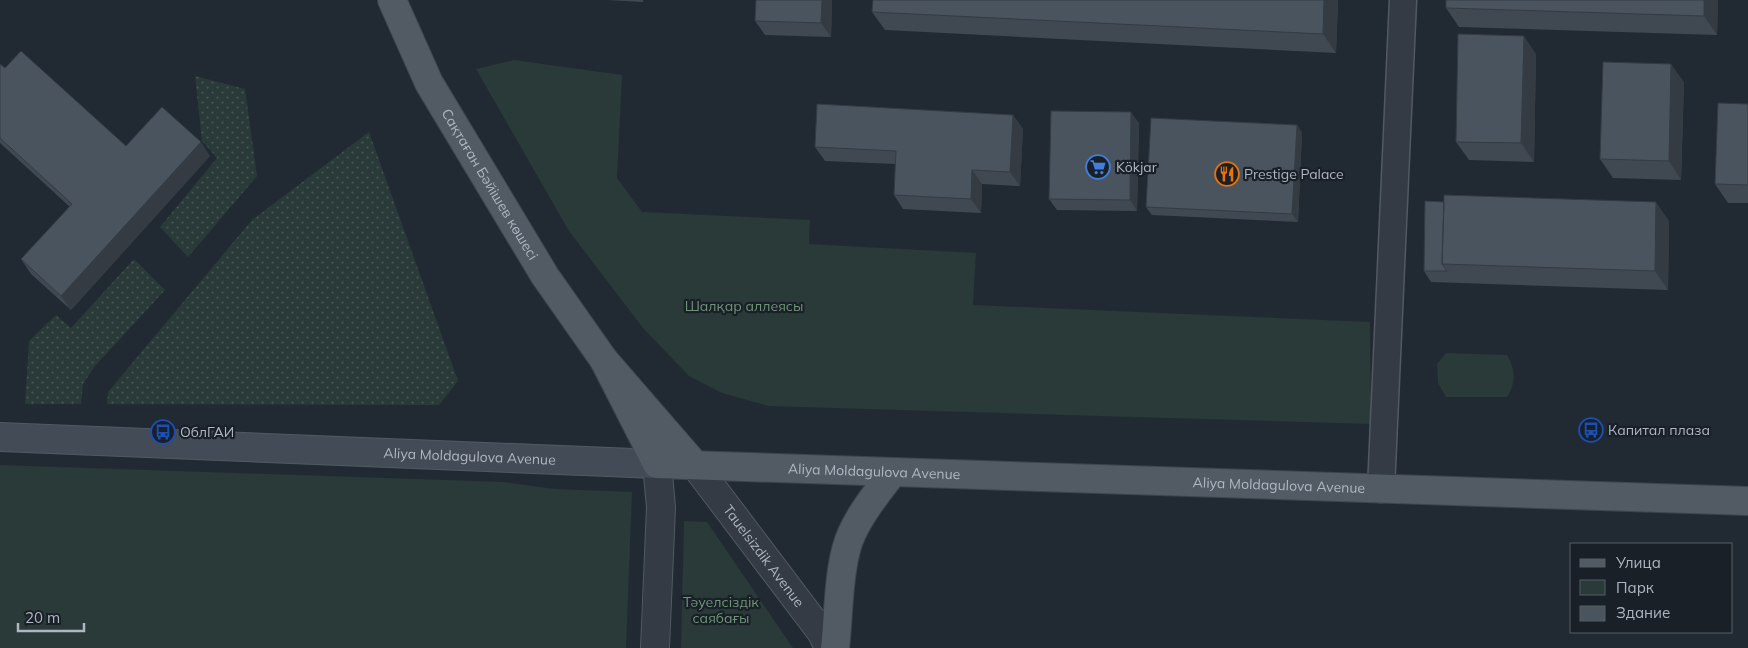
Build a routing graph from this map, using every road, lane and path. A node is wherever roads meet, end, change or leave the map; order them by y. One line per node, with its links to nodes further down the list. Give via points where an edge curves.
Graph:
1 (392, 0): 3 (main road, Сақтаған Бәйішев көшесі, via 429,84 545,276)
2 (1403, 0): 8 (street)
3 (604, 360): 5 (main road, Сақтаған Бәйішев көшесі); 6 (main road, Сақтаған Бәйішев көшесі)
4 (0, 437): 5 (main road, Aliya Moldagulova Avenue)
5 (657, 464): 6 (main road, Aliya Moldagulova Avenue); 10 (street, via 661,507)
6 (695, 465): 7 (main road, Aliya Moldagulova Avenue); 11 (street, Tauelsizdik Avenue, via 822,633)
7 (893, 472): 8 (main road, Aliya Moldagulova Avenue); 12 (main road, via 851,534 844,557)
8 (1381, 489): 9 (main road, Aliya Moldagulova Avenue)
9 (1748, 501)
10 (655, 648)
11 (829, 648)
12 (835, 648)

